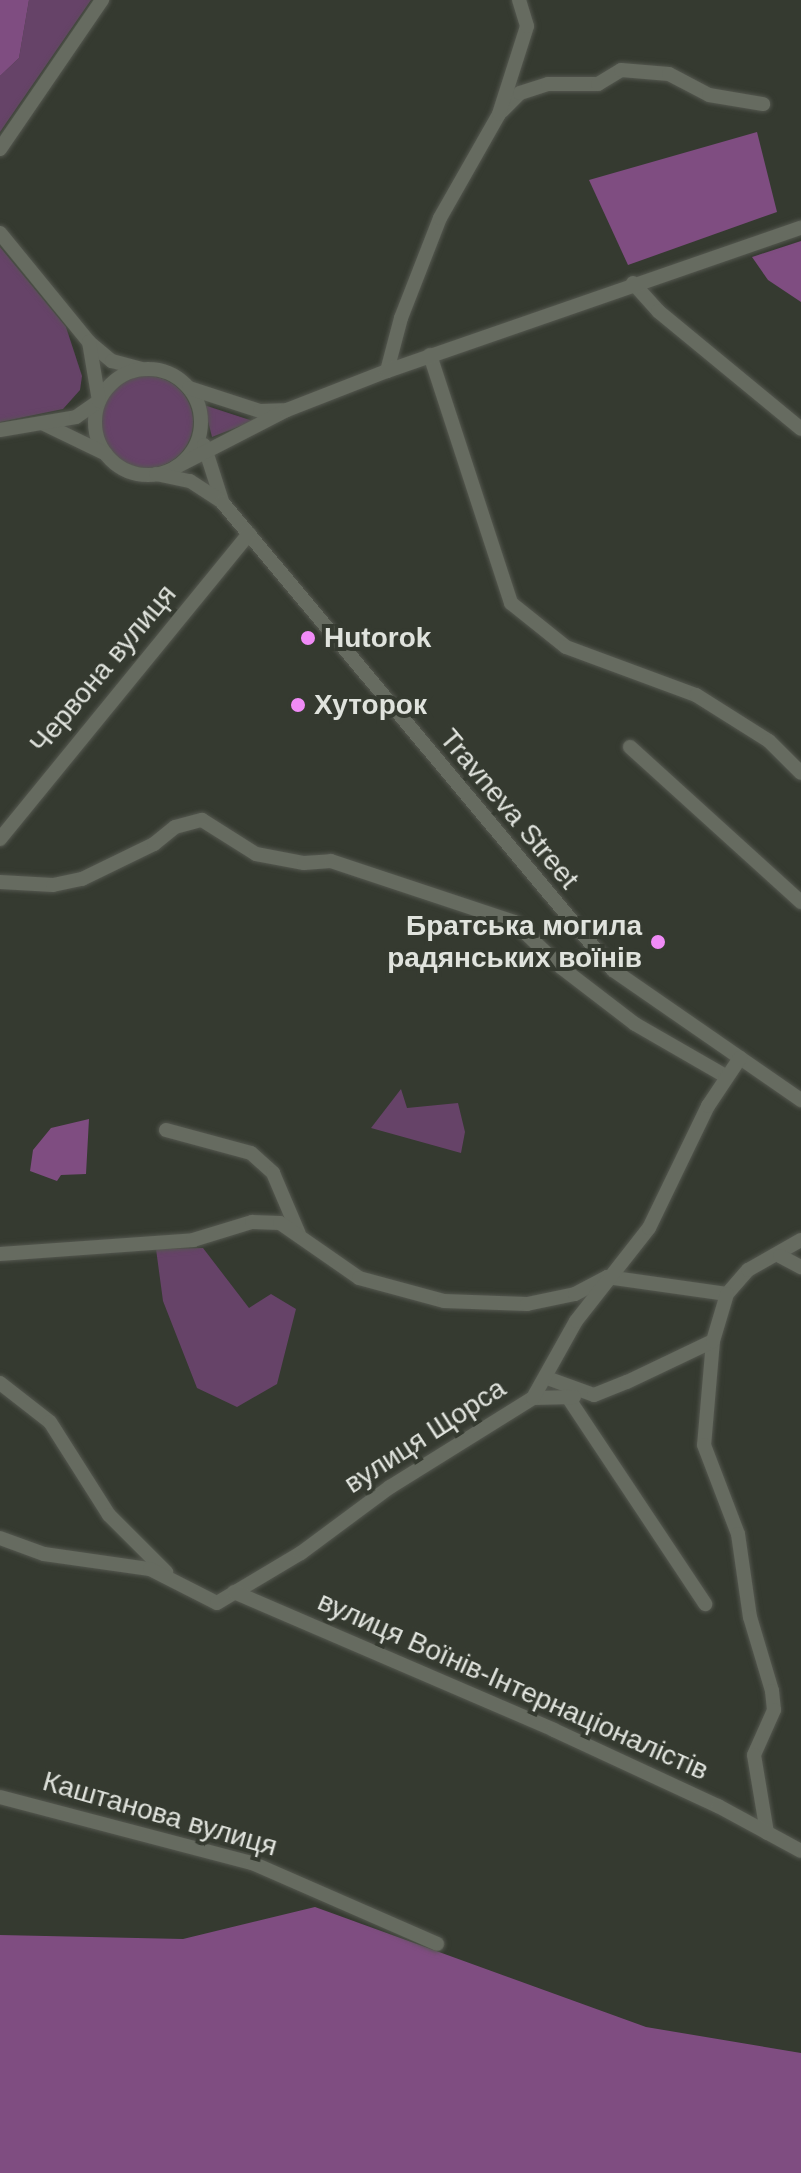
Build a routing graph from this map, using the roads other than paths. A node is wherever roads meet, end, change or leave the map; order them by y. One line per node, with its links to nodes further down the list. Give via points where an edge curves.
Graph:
1 (102, 0): 5 (street)
2 (519, 0): 4 (street, via 527,26)
3 (763, 104): 4 (street, via 709,95 669,74 621,70 598,84 548,84 520,93)
4 (499, 114): 12 (street, via 440,218 401,318)
5 (0, 149)
6 (801, 228): 8 (street)
7 (0, 233): 9 (street)
8 (633, 283): 10 (street); 17 (street, via 658,311)
9 (89, 342): 11 (street, via 112,361); 14 (street)
10 (430, 355): 12 (street); 27 (street, via 511,603 566,647 696,695 769,741)
11 (141, 369): 13 (street, via 175,376); 14 (street, via 114,381)
12 (387, 371): 15 (street)
13 (189, 388): 15 (street, via 260,411); 19 (street, via 198,404)
14 (99, 401): 16 (street, via 76,417); 21 (street, via 95,432)
15 (287, 410): 20 (street)
16 (44, 424): 18 (street); 21 (street)
17 (801, 429)
18 (0, 430)
19 (201, 430): 20 (street); 22 (street, via 193,451)
20 (206, 453): 22 (street); 24 (street)
21 (106, 454): 23 (street, via 124,470)
22 (176, 467): 23 (street)
23 (156, 474): 24 (street, via 190,481)
24 (222, 502): 25 (street, Travneva Street)
25 (249, 534): 28 (street, Червона вулиця); 32 (street, Travneva Street, via 613,970)
26 (630, 747): 31 (street)
27 (801, 773)
28 (4, 822): 29 (street, Червона вулиця)
29 (0, 839)
30 (0, 882): 33 (street, via 53,885 82,879 154,844 175,827 202,820 256,854 304,863 331,861 514,922 562,968 658,1040)
31 (801, 902)
32 (740, 1058): 33 (street, вулиця Щорса); 34 (street, Travneva Street)
33 (727, 1077): 41 (street, вулиця Щорса, via 649,1228)
34 (801, 1100)
35 (166, 1130): 36 (street, via 251,1153 273,1173)
36 (299, 1234): 38 (street, via 280,1223 252,1222 193,1240); 41 (street, via 359,1278 444,1301 527,1304 575,1294)
37 (801, 1240): 39 (street)
38 (0, 1254)
39 (780, 1256): 40 (street); 42 (street, via 748,1270)
40 (801, 1267)
41 (607, 1277): 42 (street); 44 (street, вулиця Щорса)
42 (727, 1294): 43 (street)
43 (713, 1341): 46 (street); 54 (street, via 704,1445 738,1534 750,1617 772,1691 774,1710 754,1755)
44 (547, 1378): 46 (street); 48 (street, вулиця Щорса)
45 (0, 1383): 50 (street, вулиця Щорса, via 50,1422 109,1515)
46 (594, 1395): 47 (street)
47 (567, 1396): 48 (street); 52 (street)
48 (533, 1398): 51 (street, вулиця Щорса, via 448,1448 301,1553)
49 (0, 1538): 50 (street, вулиця Щорса, via 44,1554 150,1569)
50 (170, 1577): 51 (street, вулиця Щорса, via 217,1603)
51 (234, 1592): 54 (street, вулиця Воїнів-Інтернаціоналістів, via 554,1730)
52 (705, 1604)
53 (0, 1797): 56 (street, Каштанова вулиця, via 252,1863)
54 (767, 1833): 55 (street, вулиця Воїнів-Інтернаціоналістів)
55 (801, 1851)
56 (437, 1944)

